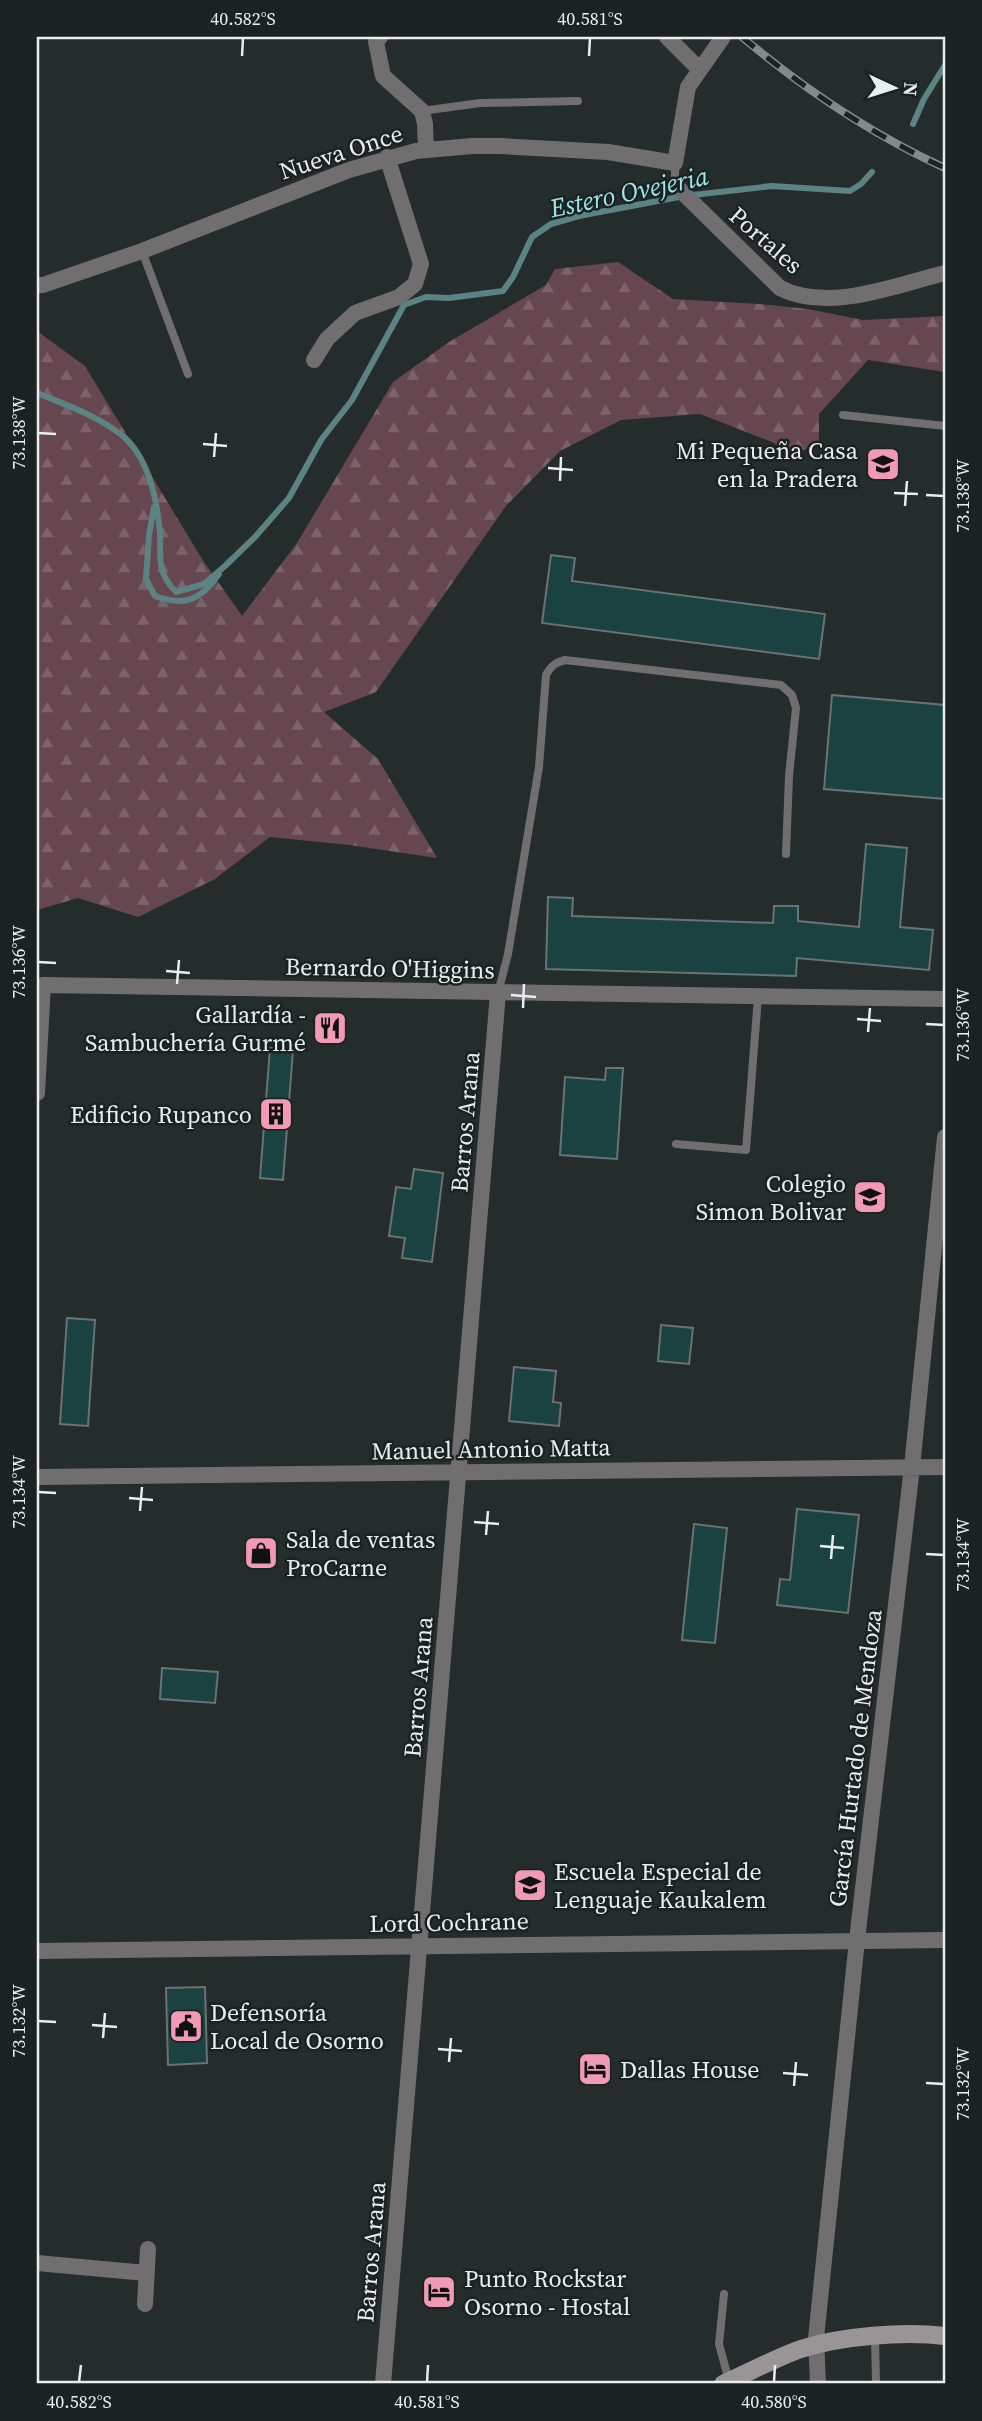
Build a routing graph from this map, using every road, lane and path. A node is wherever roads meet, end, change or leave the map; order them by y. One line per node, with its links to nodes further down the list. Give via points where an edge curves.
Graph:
1 (380, 37): 6 (street, via 376,41 383,76)
2 (667, 37): 4 (street)
3 (723, 37): 4 (street)
4 (700, 70): 9 (street, via 688,87)
5 (578, 101): 6 (lane, via 480,103)
6 (422, 111): 7 (street)
7 (426, 150): 8 (street, Nueva Once); 9 (street, Nueva Once, via 491,146 608,152)
8 (387, 158): 11 (street, Nueva Once); 14 (street, via 421,264 415,284 399,297 355,313 327,339)
9 (675, 163): 10 (lane, Portales)
10 (679, 190): 12 (street, Portales, via 789,293 846,298)
11 (142, 251): 13 (street, Nueva Once); 15 (lane)
12 (945, 273)
13 (37, 285)
14 (314, 360)
15 (188, 374)
16 (843, 415): 17 (lane)
17 (945, 426)
18 (786, 854): 20 (lane, via 796,708 787,690 781,685 559,662 549,669 545,681 539,767)
19 (40, 985): 20 (street, Bernardo O'Higgins); 23 (street)
20 (498, 993): 21 (street, Bernardo O'Higgins); 28 (street, Barros Arana)
21 (758, 997): 22 (street, Bernardo O'Higgins); 25 (lane, via 746,1150)
22 (945, 999)
23 (37, 1093)
24 (945, 1138): 26 (street, García Hurtado de Mendoza)
25 (676, 1144)
26 (912, 1467): 27 (street, Manuel Antonio Matta); 28 (street, Manuel Antonio Matta); 30 (street, García Hurtado de Mendoza)
27 (945, 1467)
28 (459, 1472): 29 (street, Manuel Antonio Matta); 32 (street, Barros Arana)
29 (37, 1477)
30 (857, 1940): 31 (street, Lord Cochrane); 32 (street, Lord Cochrane); 41 (street, García Hurtado de Mendoza)
31 (945, 1940)
32 (420, 1945): 33 (street, Lord Cochrane); 43 (street, Barros Arana)
33 (37, 1951)
34 (148, 2249): 36 (street)
35 (37, 2263): 36 (street)
36 (146, 2273): 38 (street)
37 (724, 2294): 42 (lane, via 719,2344)
38 (145, 2304)
39 (875, 2336): 40 (main road); 41 (main road); 45 (lane)
40 (945, 2336)
41 (816, 2346): 42 (main road); 44 (street, García Hurtado de Mendoza)
42 (726, 2383)
43 (383, 2384)
44 (818, 2384)
45 (876, 2384)

